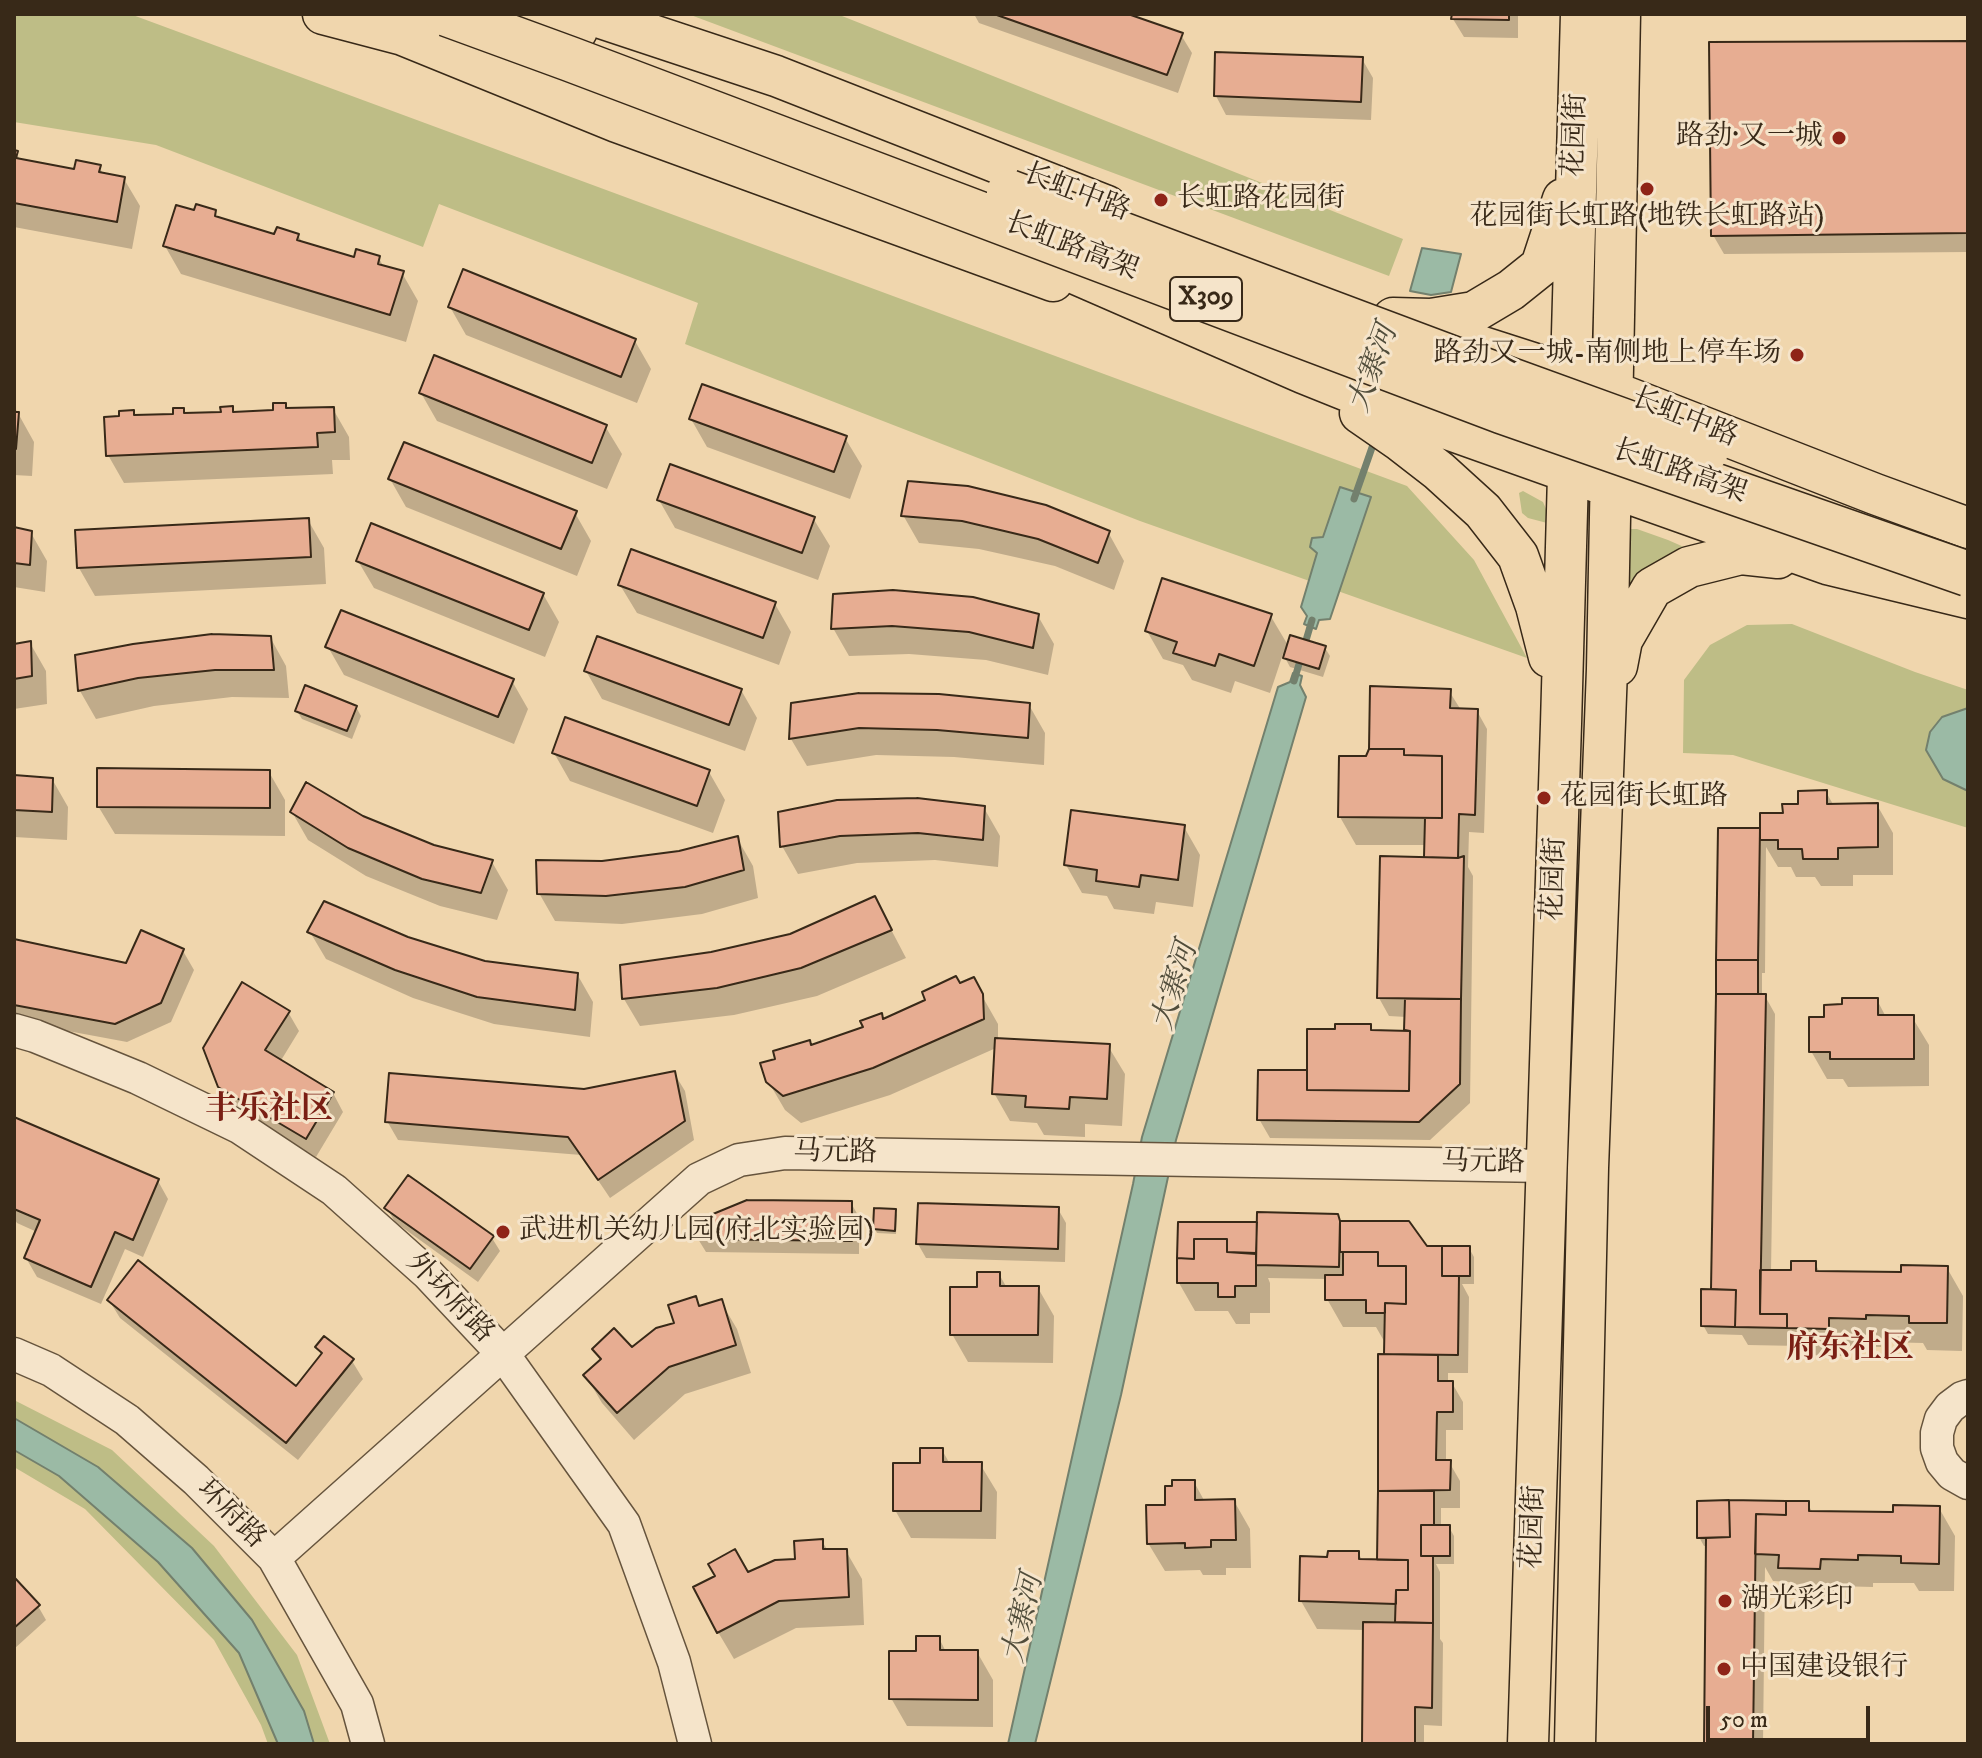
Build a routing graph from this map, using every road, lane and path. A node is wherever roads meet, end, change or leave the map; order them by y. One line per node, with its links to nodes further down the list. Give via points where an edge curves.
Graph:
1 (323, 14): 10 (main road, via 403,35 617,122)
2 (407, 14): 10 (main road, X309, via 1029,253)
3 (447, 14): 21 (highway, 长虹路高架 / X309, bridge, via 1501,411)
4 (533, 14): 7 (highway, 长虹路高架 / X309)
5 (1581, 14): 8 (main road, 花园街)
6 (1620, 14): 12 (main road, 花园街)
7 (579, 18): 9 (main road, 长虹中路, via 776,76); 19 (highway, 长虹路高架 / X309, bridge, via 1505,378)
8 (1576, 157): 9 (main road, via 1541,266 1474,312); 11 (main road, 花园街)
9 (1417, 322): 11 (main road, 长虹中路)
10 (1303, 373): 13 (main road)
11 (1570, 375): 12 (main road, 长虹中路); 15 (main road, 花园街)
12 (1612, 391): 14 (main road, 长虹中路); 16 (main road, 花园街)
13 (1402, 427): 15 (main road); 23 (main road, via 1483,511 1518,556 1540,620)
14 (1720, 433): 17 (main road); 18 (main road, 长虹中路)
15 (1568, 473): 16 (main road); 23 (main road, 花园街)
16 (1610, 488): 17 (main road); 24 (main road, 花园街)
17 (1692, 516): 20 (main road)
18 (1968, 528)
19 (1968, 546)
20 (1827, 564): 22 (main road); 24 (main road, via 1741,554 1689,567 1652,588 1622,640)
21 (1968, 574)
22 (1968, 598)
23 (1561, 724): 26 (main road, 花园街)
24 (1605, 729): 35 (main road, 花园街, via 1588,1168)
25 (14, 1030): 28 (street, 外环府路, via 138,1078 239,1127 334,1190 428,1274)
26 (1546, 1166): 28 (street, 马元路, via 785,1153 739,1160 699,1179); 34 (main road, 花园街)
27 (14, 1354): 31 (street, 环府路, via 51,1370 127,1420)
28 (503, 1354): 31 (street, 马元路); 33 (street, 外环府路, via 624,1524 674,1662)
29 (1968, 1396): 30 (street, via 1950,1407 1937,1433 1942,1462)
30 (1968, 1483)
31 (274, 1558): 32 (street, 环府路, via 357,1704)
32 (368, 1744)
33 (695, 1744)
34 (1528, 1744)
35 (1575, 1744)

